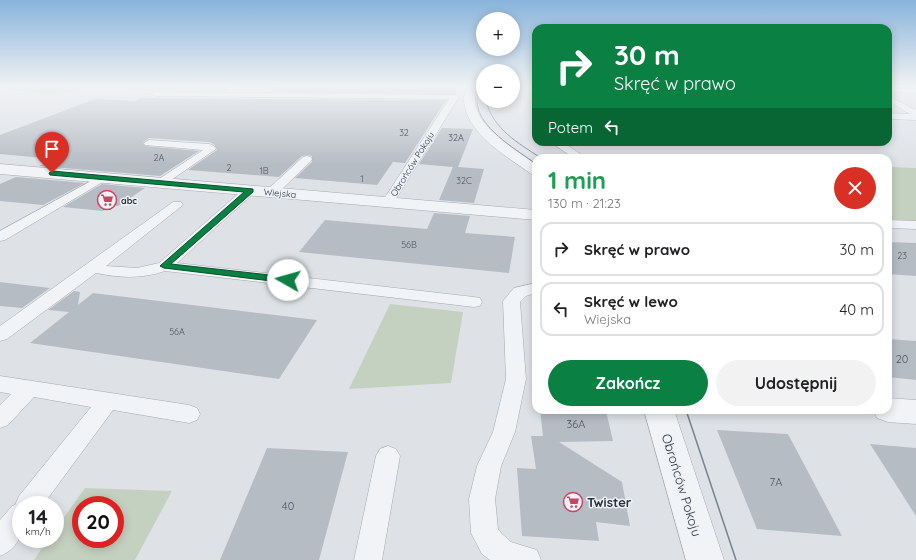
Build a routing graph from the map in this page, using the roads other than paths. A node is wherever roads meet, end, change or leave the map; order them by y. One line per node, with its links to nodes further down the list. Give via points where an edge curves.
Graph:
1 (451, 112): 15 (lane, Obrońców Pokoju)
2 (471, 112): 9 (street, via 486,132)
3 (892, 116): 4 (lane)
4 (916, 117)
5 (149, 143): 12 (lane, via 211,149)
6 (562, 146): 7 (lane)
7 (575, 154)
8 (307, 159): 14 (lane)
9 (532, 168)
10 (0, 169): 11 (street, Wiejska)
11 (102, 178): 12 (street, Wiejska); 20 (lane)
12 (160, 183): 13 (street, Wiejska)
13 (250, 190): 14 (street, Wiejska); 21 (lane)
14 (272, 192): 15 (street, Wiejska)
15 (388, 202): 17 (street, Wiejska)
16 (177, 205): 22 (lane)
17 (532, 215)
18 (892, 224): 19 (lane)
19 (916, 225)
20 (0, 237)
21 (164, 266): 22 (lane, via 126,274); 24 (lane)
22 (93, 268): 25 (lane)
23 (532, 289): 39 (lane, via 520,292 511,301 516,379 504,432 489,466 482,499 485,533 492,544 504,554)
24 (474, 302)
25 (0, 335)
26 (0, 384): 27 (lane)
27 (29, 389): 28 (lane); 33 (lane)
28 (108, 401): 31 (lane); 35 (lane)
29 (892, 410): 30 (street)
30 (916, 412)
31 (190, 414)
32 (659, 414): 40 (street, Obrońców Pokoju)
33 (0, 419)
34 (388, 456): 38 (lane)
35 (35, 496)
36 (12, 527): 37 (lane)
37 (0, 542)
38 (368, 560)
39 (527, 560)
40 (705, 560)

